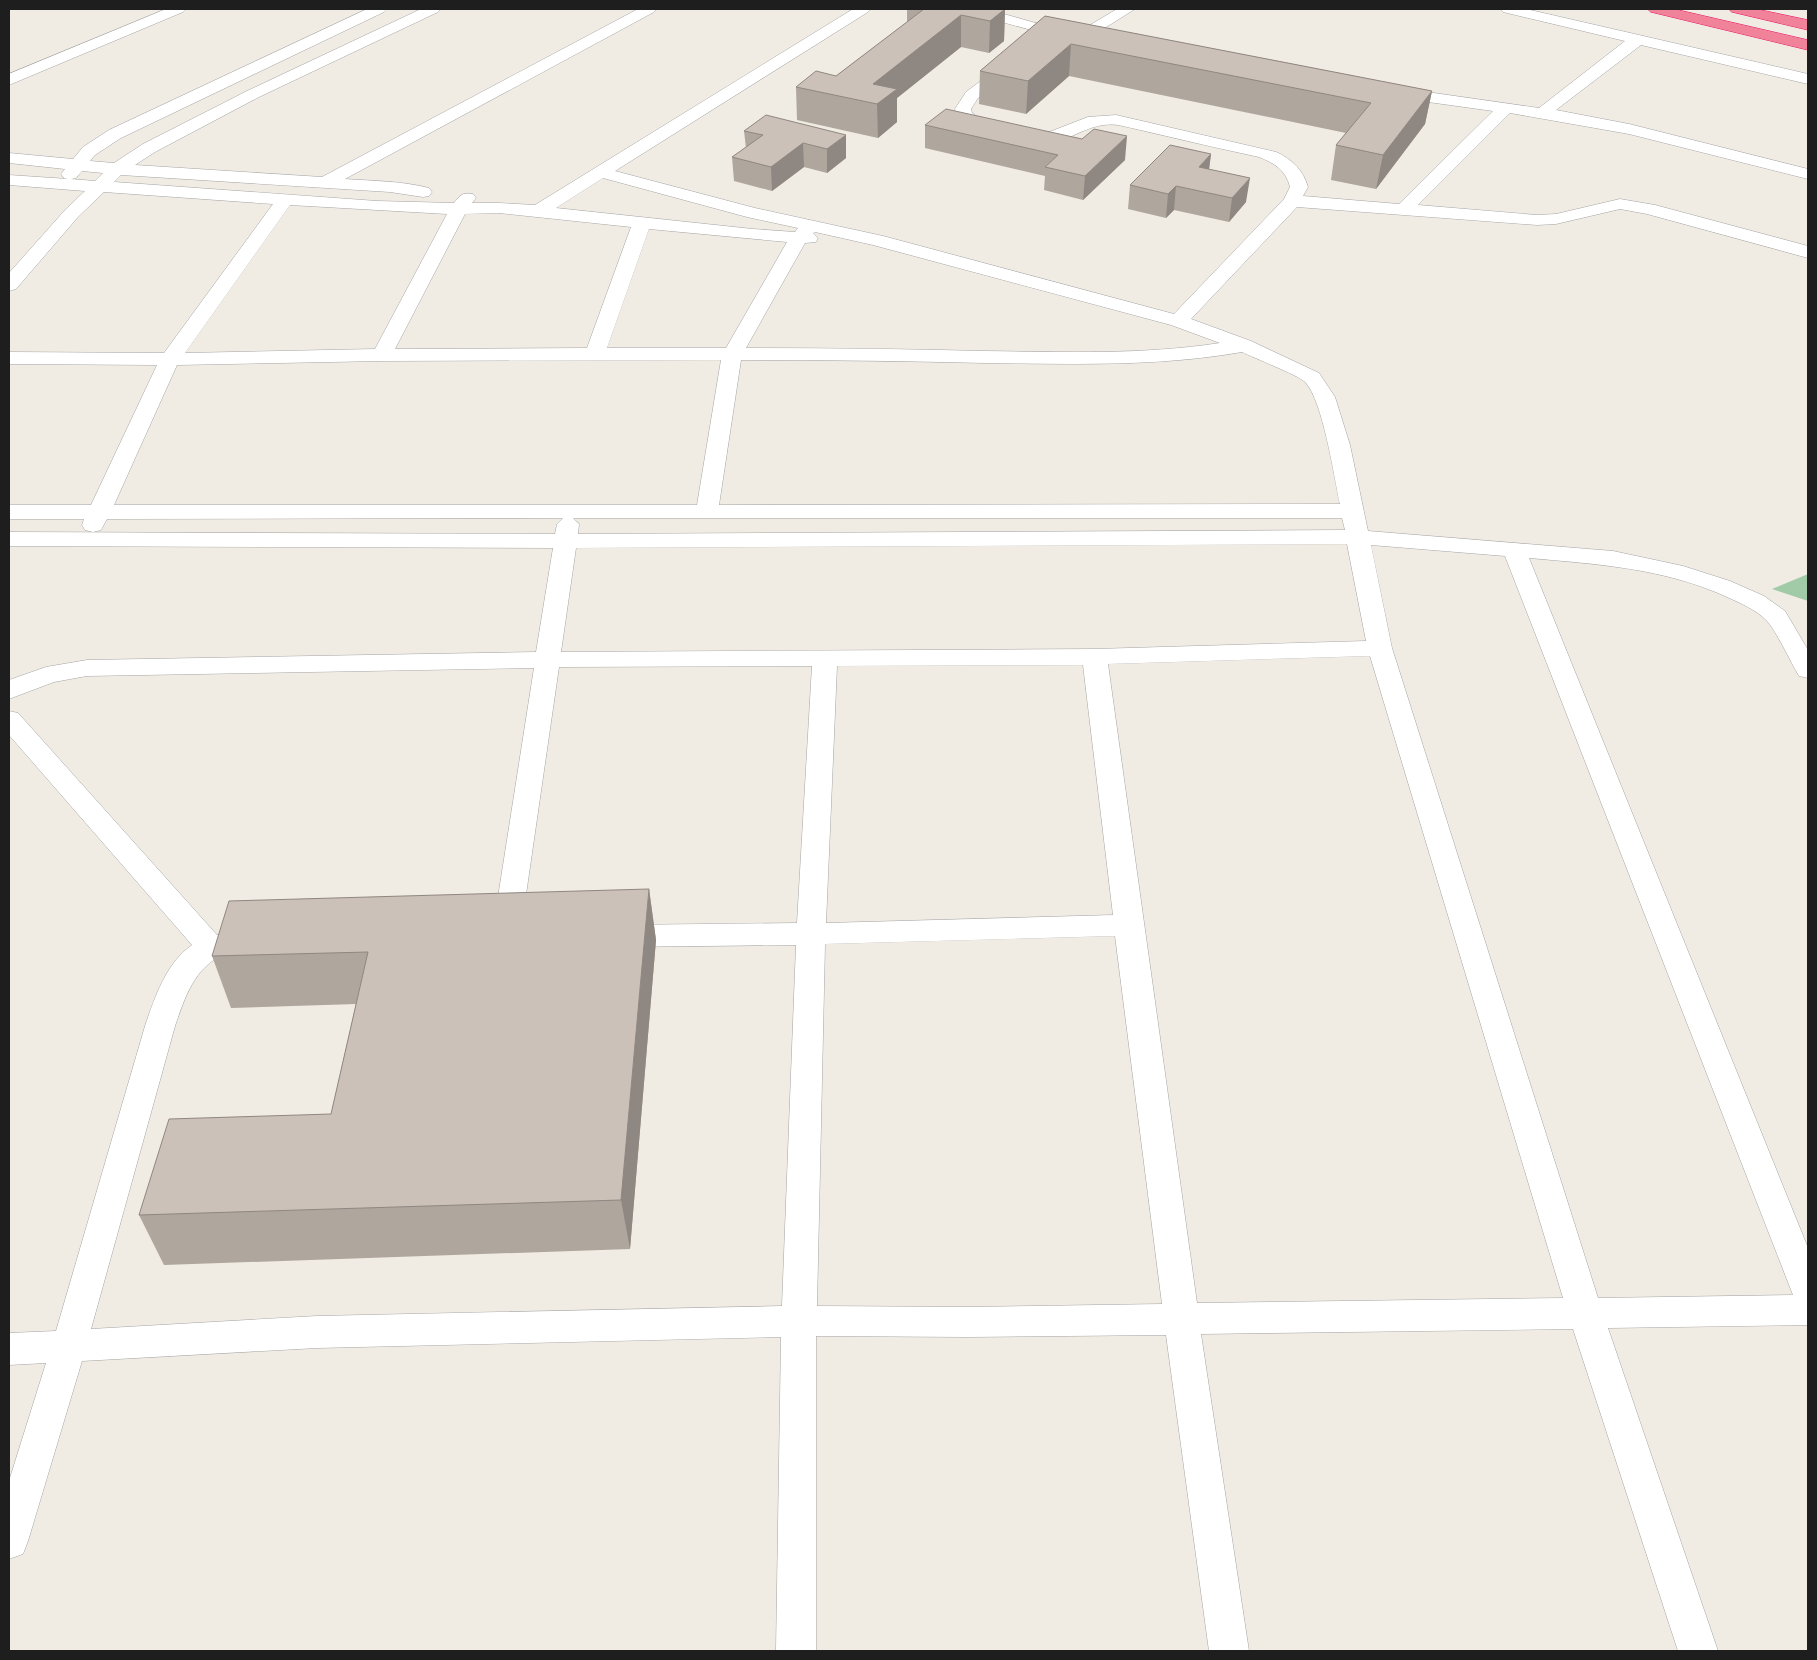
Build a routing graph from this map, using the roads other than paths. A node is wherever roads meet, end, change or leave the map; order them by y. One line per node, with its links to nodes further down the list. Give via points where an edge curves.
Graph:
1 (178, 9): 20 (street)
2 (379, 9): 25 (street, via 115,134 89,150)
3 (433, 9): 26 (street, via 205,117)
4 (649, 9): 30 (street)
5 (863, 9): 27 (street)
6 (970, 9): 12 (street)
7 (1127, 9): 13 (street)
8 (1508, 9): 14 (street)
9 (1656, 9): 17 (highway)
10 (1737, 9): 11 (highway)
11 (1808, 25)
12 (1054, 33): 13 (street); 16 (street)
13 (1080, 38): 15 (street)
14 (1638, 39): 19 (street); 23 (street)
15 (1098, 42)
16 (1039, 44)
17 (1808, 46)
18 (1024, 56): 34 (street, via 972,95 963,109 968,120 1000,132 1046,139 1088,122 1116,120 1264,153 1286,164 1296,176 1299,187)
19 (1808, 79)
20 (9, 80)
21 (1376, 89): 22 (street)
22 (1505, 109): 23 (street); 37 (street)
23 (1542, 113): 28 (street, via 1629,129)
24 (9, 158): 25 (street)
25 (78, 165): 26 (street); 31 (street)
26 (117, 169): 30 (street); 32 (street)
27 (600, 172): 36 (street); 40 (street, via 753,213)
28 (1808, 174)
29 (9, 180): 31 (street)
30 (326, 182): 35 (street, via 390,187)
31 (62, 184): 32 (street); 38 (street)
32 (99, 187): 33 (street); 38 (street)
33 (285, 200): 35 (street); 49 (street)
34 (1292, 201): 37 (street); 43 (street)
35 (463, 204): 36 (street); 45 (street)
36 (538, 211): 39 (street)
37 (1402, 211): 41 (street, via 1537,220 1556,219 1620,204)
38 (72, 213): 42 (street)
39 (642, 222): 40 (street); 46 (street)
40 (805, 231): 43 (street, via 876,240); 47 (street)
41 (1808, 252)
42 (9, 285)
43 (1178, 321): 44 (street)
44 (1244, 345): 47 (street, via 1187,354 1106,359); 54 (street, via 1312,377 1326,397)
45 (382, 355): 46 (street); 49 (street)
46 (595, 355): 47 (street)
47 (732, 355): 50 (street)
48 (9, 358): 49 (street)
49 (170, 359): 52 (street)
50 (707, 510): 53 (street); 54 (street)
51 (9, 512): 52 (street)
52 (98, 512): 53 (street); 55 (street)
53 (570, 513): 57 (street)
54 (1354, 524): 57 (street); 58 (street); 59 (street)
55 (88, 538): 56 (street); 57 (street)
56 (9, 539)
57 (565, 541): 62 (street)
58 (1514, 549): 63 (street, via 1613,558 1675,571 1722,586 1755,601 1776,616); 72 (street)
59 (1380, 648): 61 (street); 74 (street)
60 (825, 657): 61 (street); 62 (street); 67 (street)
61 (1095, 657): 66 (street)
62 (546, 660): 64 (street, via 87,668 57,672); 70 (street, via 496,937)
63 (1808, 670)
64 (9, 690)
65 (9, 719): 71 (street)
66 (1127, 925): 67 (street); 75 (street)
67 (811, 934): 68 (street); 76 (street)
68 (594, 936)
69 (273, 937): 71 (street, via 234,939)
70 (535, 937)
71 (211, 947): 77 (street, via 184,969 173,987)
72 (1808, 1290)
73 (1808, 1310): 74 (street)
74 (1585, 1313): 75 (street); 82 (street)
75 (1180, 1319): 76 (street); 81 (street)
76 (799, 1321): 77 (street, via 317,1332); 80 (street)
77 (69, 1345): 78 (street); 79 (street)
78 (9, 1349)
79 (9, 1541)
80 (796, 1651)
81 (1229, 1651)
82 (1698, 1651)

